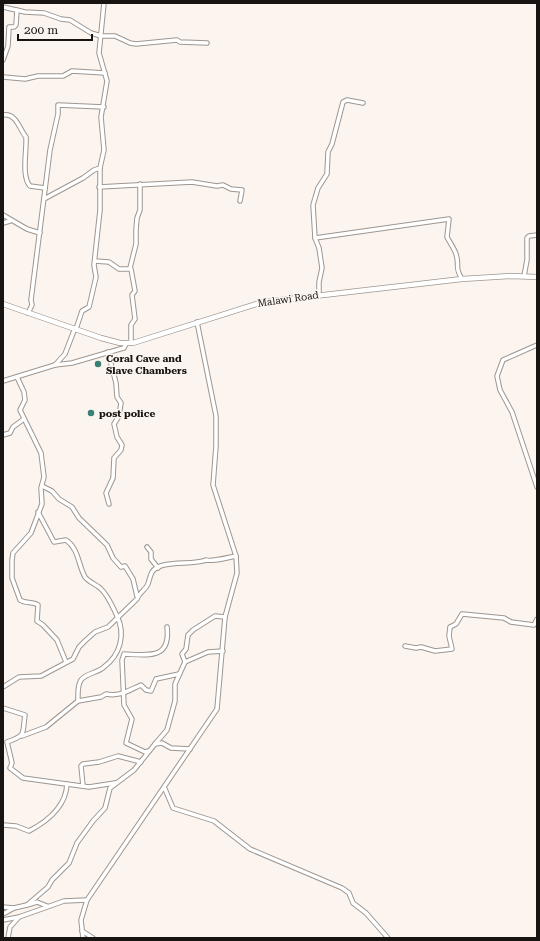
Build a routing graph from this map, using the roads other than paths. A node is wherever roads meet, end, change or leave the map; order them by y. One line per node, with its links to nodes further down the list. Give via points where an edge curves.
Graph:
1 (104, 3): 4 (street)
2 (3, 7): 3 (street)
3 (17, 10): 4 (street, via 44,13 70,20 88,32); 6 (street, via 16,25 9,26 8,46)
4 (101, 36): 5 (street, via 115,36 124,42 136,44 177,40); 7 (street, via 98,53)
5 (207, 43)
6 (3, 60)
7 (105, 73): 8 (street, via 72,71 63,76 25,79); 10 (street, via 107,81)
8 (3, 77)
9 (363, 103): 23 (street, via 345,100 340,112 327,156 327,174 318,188 313,205)
10 (104, 107): 12 (street, via 100,117 104,156); 15 (street, via 58,105)
11 (3, 115): 15 (street, via 8,114 15,118 26,137 27,183 30,186)
12 (100, 168): 14 (street); 16 (street)
13 (140, 184): 14 (street); 17 (street, via 192,182 227,186 242,190); 25 (street, via 136,244)
14 (99, 187): 24 (street, via 100,210)
15 (45, 188): 16 (street)
16 (44, 199): 21 (street)
17 (240, 201)
18 (3, 215): 19 (street)
19 (10, 221): 20 (street); 21 (street)
20 (3, 223)
21 (40, 233): 31 (street, via 32,305)
22 (537, 235): 26 (street, via 527,238)
23 (315, 238): 28 (street, via 449,219 447,238 454,247 457,256 456,268); 29 (street, via 320,248 322,268)
24 (95, 261): 25 (street, via 109,262 119,269); 33 (street, via 96,277 92,297 89,307 82,311)
25 (130, 268): 35 (street, via 135,291 132,295 135,319 131,325)
26 (524, 276): 27 (main road, Malawi Road); 28 (main road, Malawi Road)
27 (537, 277)
28 (462, 279): 29 (main road, Malawi Road)
29 (319, 295): 32 (main road, Malawi Road, via 263,302)
30 (3, 304): 31 (main road, Malawi Road)
31 (28, 313): 33 (main road, Malawi Road)
32 (197, 322): 35 (main road, Malawi Road); 48 (street, via 216,416 213,484)
33 (76, 329): 34 (main road, Malawi Road); 38 (street, via 65,354)
34 (126, 344): 35 (main road, Malawi Road); 37 (street, via 124,348)
35 (132, 344)
36 (537, 345): 44 (street, via 503,360 497,376)
37 (108, 352): 38 (street, via 72,363); 45 (street, via 117,397 121,403 119,416 114,424 122,445 114,458 113,478 106,493)
38 (55, 365): 39 (street)
39 (17, 377): 40 (street); 41 (street, via 24,392 25,400 20,410)
40 (3, 381)
41 (24, 419): 42 (street, via 13,427 10,433); 43 (street, via 41,453 44,476)
42 (3, 435)
43 (42, 486): 46 (street, via 42,504); 50 (street, via 72,507 79,518 107,545 113,558 129,572)
44 (537, 487)
45 (109, 504)
46 (38, 512): 51 (street, via 54,542 66,540 71,544 86,578 105,593); 57 (street, via 30,533 13,553 12,578 20,600 38,605 37,621 57,640)
47 (147, 547): 49 (street, via 151,552 151,559)
48 (236, 556): 49 (street, via 211,561 177,563); 52 (street, via 237,573)
49 (158, 568): 50 (street, via 151,573 147,586)
50 (138, 597): 51 (street)
51 (118, 617): 57 (street, via 108,628 95,632 79,647 73,659); 62 (street, via 121,644 112,661 80,681)
52 (226, 617): 56 (street); 58 (street, via 215,616 188,635 186,649 182,654)
53 (537, 619): 55 (street, via 534,625 522,625 504,618 462,614 456,624 450,627 452,649 435,651)
54 (167, 627): 61 (street, via 164,649 149,656 124,655)
55 (405, 646)
56 (223, 652): 58 (street, via 208,652); 67 (street, via 217,709)
57 (66, 662): 60 (street, via 41,676 19,677)
58 (185, 662): 59 (street)
59 (179, 674): 61 (street, via 156,679 151,691 141,685 128,693); 65 (street, via 166,730)
60 (3, 687)
61 (123, 693): 62 (street); 68 (street, via 126,710 132,719 126,743 145,752)
62 (78, 701): 64 (street, via 46,727)
63 (3, 708): 64 (street, via 26,714 25,731)
64 (21, 737): 66 (street)
65 (155, 744): 67 (street); 68 (street)
66 (5, 745): 71 (street, via 12,763 10,768 23,778)
67 (190, 749): 73 (street)
68 (150, 751): 69 (street)
69 (141, 762): 70 (street); 72 (street, via 118,756 83,764)
70 (116, 783): 72 (street); 75 (street, via 108,792 105,808 77,843 69,863 48,887)
71 (67, 784): 72 (street); 74 (street, via 65,798 58,810 34,828 29,831)
72 (83, 786)
73 (165, 789): 76 (street); 89 (street, via 173,808 214,821 250,849 342,888 349,893 353,903 366,913)
74 (3, 825)
75 (37, 894): 77 (street); 78 (street)
76 (87, 900): 79 (street, via 64,901); 85 (street, via 82,912)
77 (36, 902): 78 (street); 79 (street)
78 (27, 905): 81 (street)
79 (47, 906): 83 (street)
80 (3, 907): 81 (street)
81 (14, 908): 82 (street)
82 (3, 914)
83 (19, 917): 84 (street); 86 (street, via 10,927)
84 (3, 920)
85 (82, 931): 87 (street); 88 (street)
86 (8, 938)
87 (83, 938)
88 (93, 938)
89 (388, 938)

